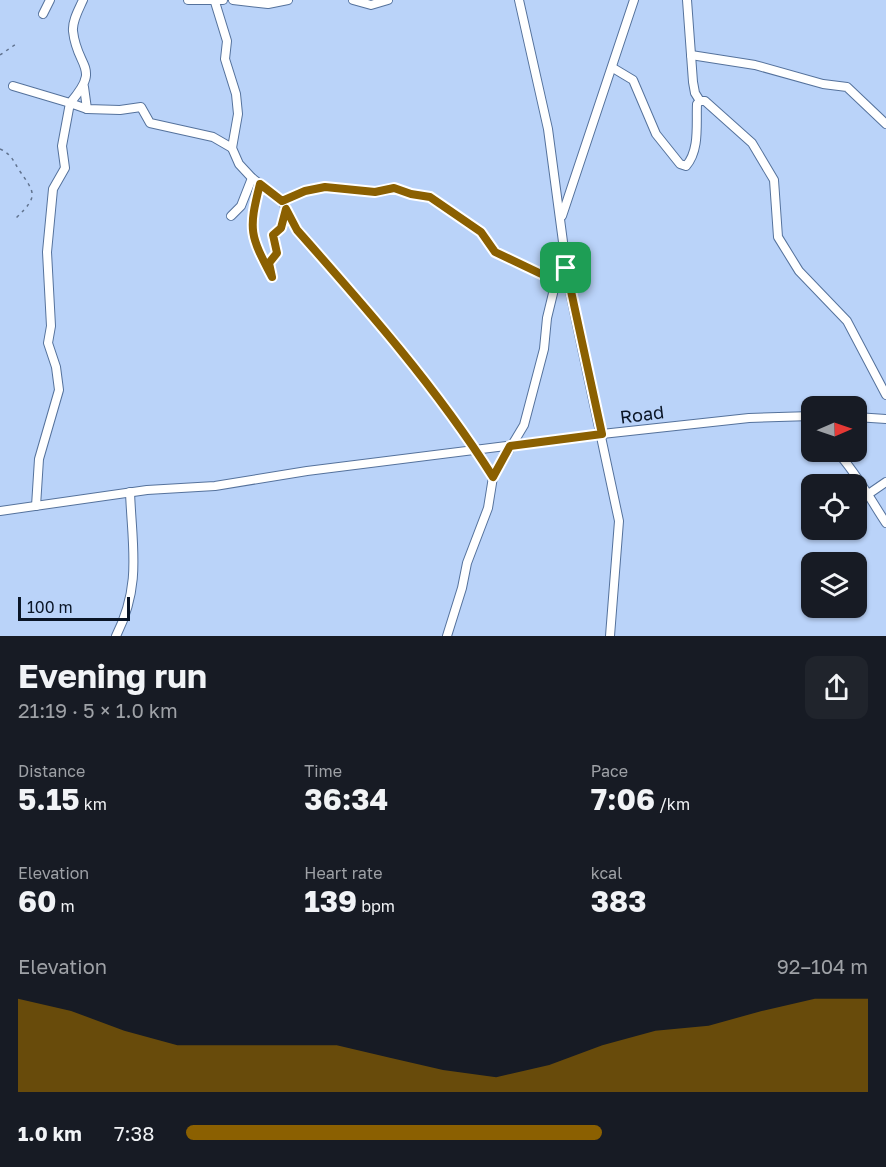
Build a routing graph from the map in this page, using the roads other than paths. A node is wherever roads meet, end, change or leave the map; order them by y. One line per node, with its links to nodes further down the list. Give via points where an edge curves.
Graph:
1 (50, 0): 12 (street)
2 (83, 0): 16 (street, via 73,29 88,74)
3 (188, 0): 11 (street)
4 (233, 0): 5 (street, via 268,4)
5 (288, 0)
6 (352, 0): 7 (street, via 371,5)
7 (388, 0)
8 (519, 0): 25 (street, via 548,129)
9 (634, 0): 14 (street)
10 (687, 0): 13 (street)
11 (219, 1): 21 (street, via 227,41 225,59 238,114)
12 (43, 14)
13 (691, 55): 17 (street, via 695,93); 20 (street, via 755,65 847,87)
14 (613, 68): 17 (street, via 633,80 656,134 680,164 686,166 696,141); 25 (street)
15 (13, 86): 18 (street)
16 (84, 87): 18 (street); 19 (street)
17 (700, 101): 28 (street, via 705,101 752,143 774,180 778,237 800,271 848,321)
18 (70, 103): 19 (street); 39 (street, via 62,146 65,168 53,189 47,252 51,326 48,343 59,390 39,459)
19 (87, 109): 21 (street, via 141,107 150,123 213,137)
20 (886, 124)
21 (232, 148): 22 (street, via 239,164)
22 (252, 178): 23 (street); 24 (street, via 241,206)
23 (282, 201): 27 (street, via 325,187 375,192 394,188 430,197 481,232 495,252); 34 (street, via 297,230 395,342)
24 (231, 216)
25 (560, 220): 26 (street)
26 (566, 268): 27 (street); 32 (street)
27 (556, 281): 33 (street, via 544,349 524,425)
28 (886, 395)
29 (801, 416): 32 (street, Road)
30 (867, 418): 31 (street)
31 (886, 419)
32 (602, 434): 33 (street, Road); 44 (street, via 619,521)
33 (510, 446): 34 (street, Road); 35 (street)
34 (476, 451): 35 (street); 37 (street, Road, via 215,486)
35 (493, 477): 43 (street, via 488,508 467,562)
36 (886, 482): 38 (street)
37 (130, 492): 39 (street, Road); 42 (street, via 134,584)
38 (867, 495): 41 (street)
39 (36, 506): 40 (street, Road)
40 (0, 511)
41 (886, 523)
42 (116, 636)
43 (447, 636)
44 (610, 636)

